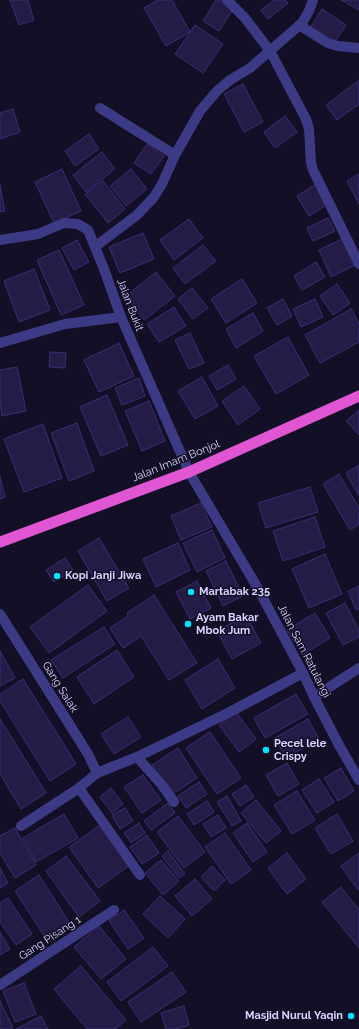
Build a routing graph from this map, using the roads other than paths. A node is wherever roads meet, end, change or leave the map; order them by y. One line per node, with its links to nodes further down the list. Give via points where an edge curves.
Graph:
1 (227, 0): 5 (street, via 245,18)
2 (313, 0): 3 (street)
3 (299, 25): 4 (street, via 328,43); 5 (street)
4 (359, 48)
5 (270, 51): 7 (street, via 217,91 200,111); 10 (street, via 306,118 309,129 310,163)
6 (100, 108): 7 (street)
7 (175, 154): 9 (street, via 154,197 137,215)
8 (0, 240): 9 (street, Jalan Bukit, via 38,234 64,223 78,224 88,230)
9 (96, 246): 11 (street, Jalan Bukit)
10 (359, 264)
11 (120, 317): 12 (street, via 65,324); 14 (street, Jalan Bukit)
12 (0, 343)
13 (359, 396): 14 (highway, Jalan Imam Bonjol)
14 (189, 472): 15 (highway, Jalan Imam Bonjol); 18 (street, Jalan Sam Ratulangi, via 256,584)
15 (0, 542)
16 (0, 614): 21 (street, Gang Salak, via 88,754)
17 (359, 668): 19 (street)
18 (303, 673): 19 (street, Jalan Sam Ratulangi); 20 (street)
19 (314, 697): 22 (street, Jalan Sam Ratulangi)
20 (137, 757): 21 (street); 24 (street)
21 (97, 773): 23 (street)
22 (359, 780)
23 (79, 788): 25 (street); 26 (street)
24 (174, 802)
25 (21, 826)
26 (140, 875)
27 (114, 910): 28 (street, Gang Pisang 1)
28 (0, 985)

